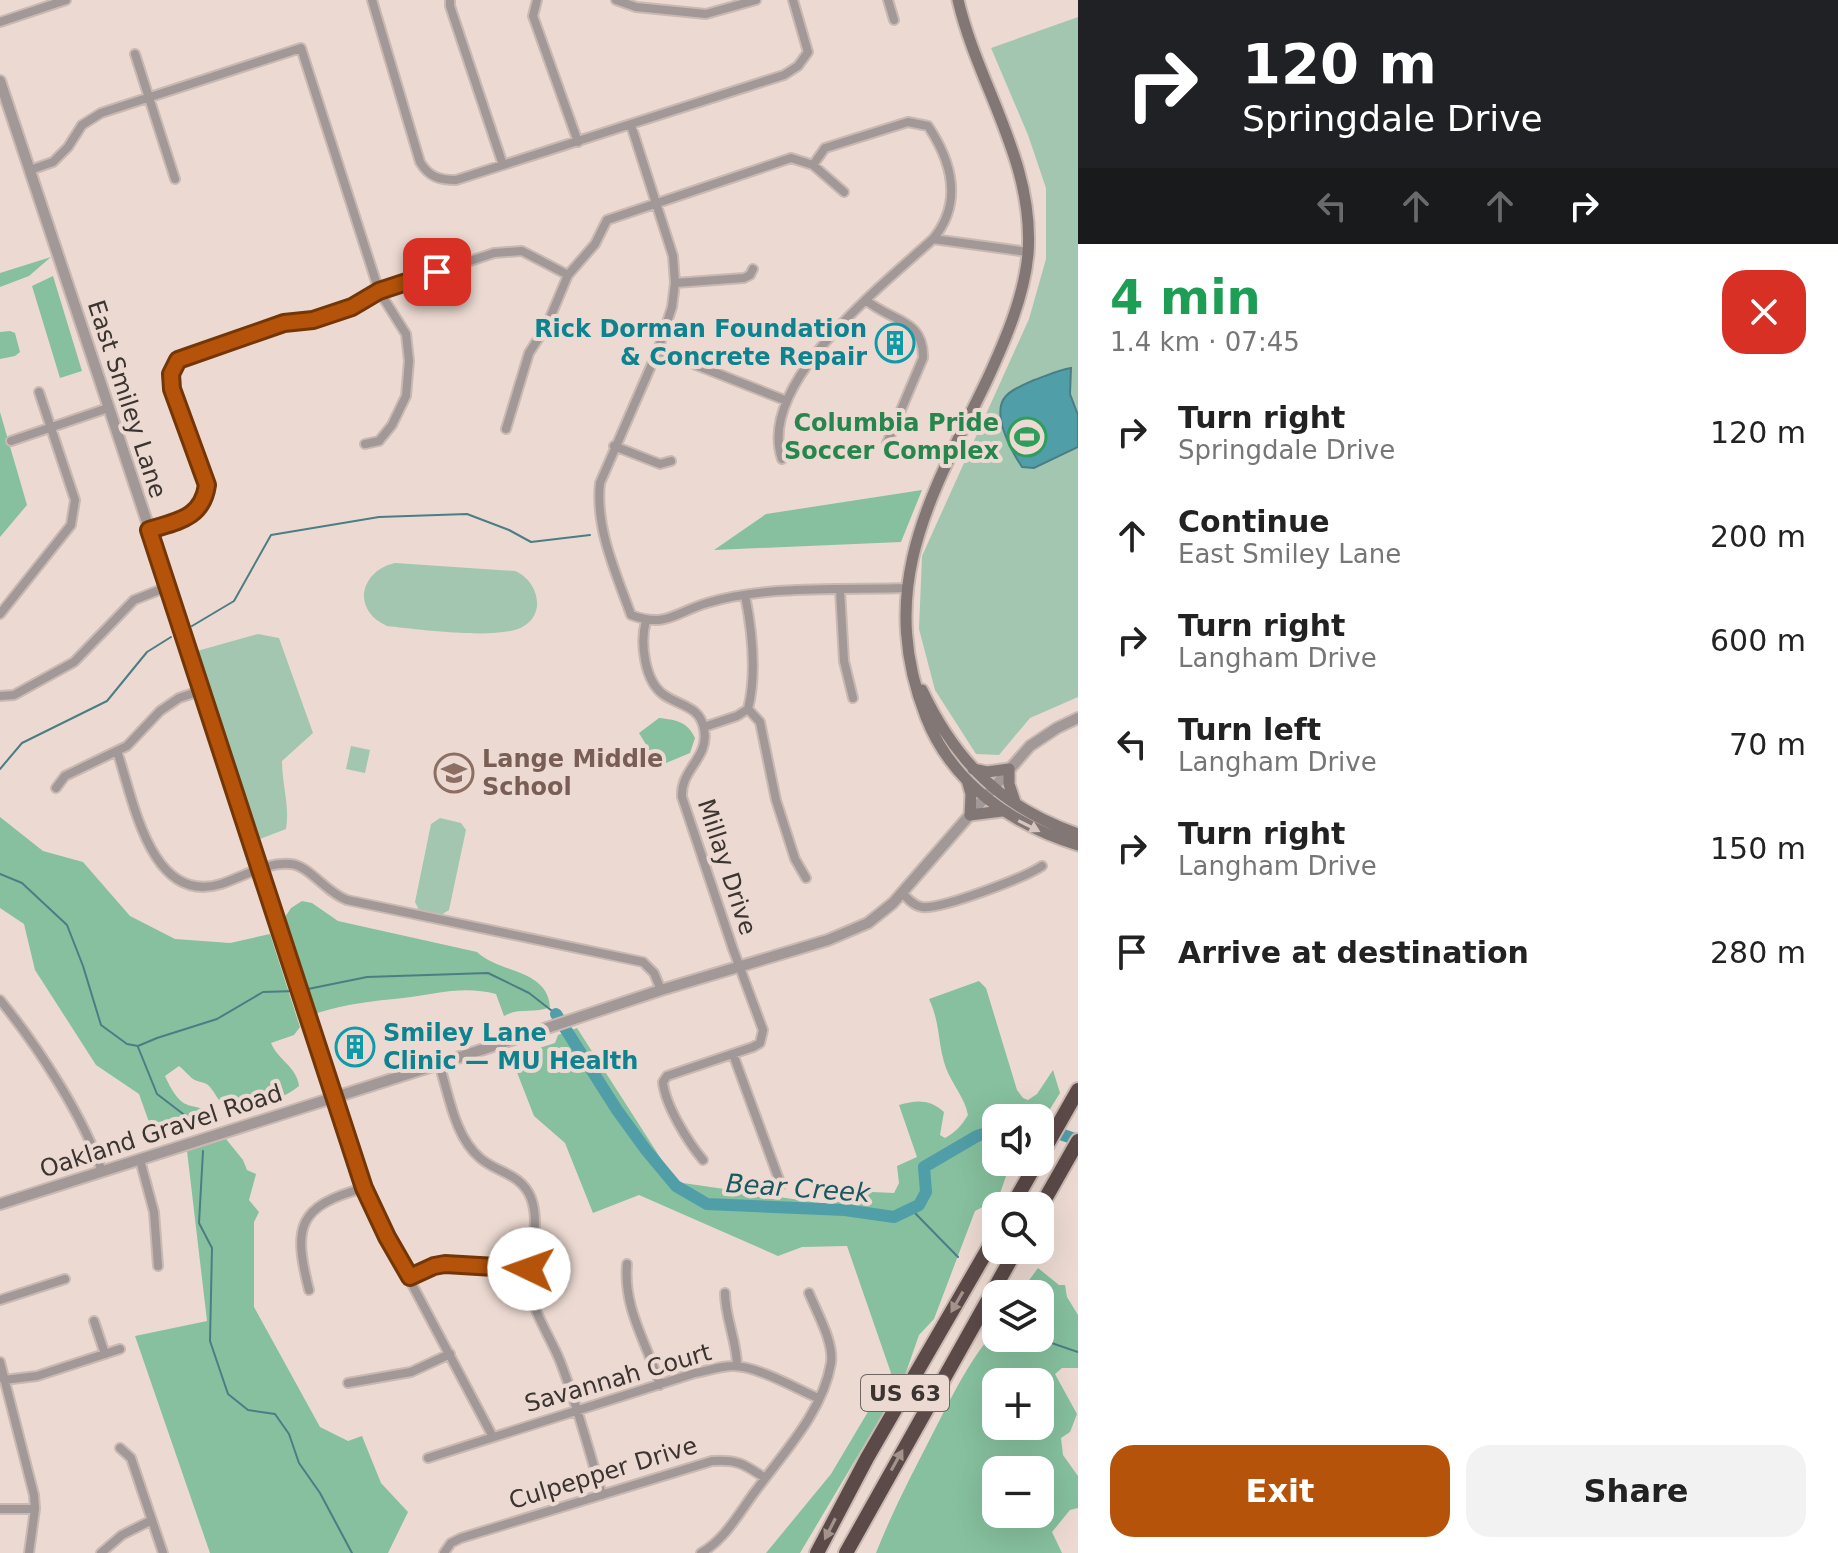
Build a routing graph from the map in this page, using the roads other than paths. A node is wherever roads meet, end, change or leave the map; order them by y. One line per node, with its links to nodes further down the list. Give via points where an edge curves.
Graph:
1 (66, 0): 12 (street)
2 (372, 0): 19 (street, via 427,174 456,180)
3 (450, 0): 19 (street)
4 (537, 0): 18 (street, via 533,16)
5 (616, 0): 10 (street)
6 (756, 0): 10 (street, via 706,14)
7 (793, 0): 17 (street, via 808,52 798,66)
8 (888, 0): 11 (street)
9 (958, 0): 26 (main road, via 977,62 1014,148 1025,192)
10 (637, 4)
11 (894, 20)
12 (0, 22)
13 (135, 54): 15 (street)
14 (0, 81): 16 (street, East Smiley Lane)
15 (149, 98): 21 (street, via 101,113 82,125 53,162); 22 (street); 30 (street, via 301,48)
16 (4, 108): 21 (street, East Smiley Lane)
17 (631, 125): 18 (street); 24 (street)
18 (578, 142): 19 (street)
19 (503, 165)
20 (813, 165): 23 (street); 24 (street, via 791,158); 25 (street, via 825,148 908,122 928,126 941,146 953,190 951,210)
21 (30, 170): 35 (street, East Smiley Lane)
22 (175, 179)
23 (844, 192)
24 (654, 203): 28 (street, via 607,220 595,244); 29 (street, via 673,256)
25 (933, 239): 26 (street); 31 (street)
26 (1028, 252): 46 (main road, via 1017,307 923,520)
27 (753, 269): 29 (street, via 744,278)
28 (568, 275): 30 (street, via 522,251 494,253); 37 (street, via 529,353)
29 (675, 283): 32 (street)
30 (379, 291): 40 (street, via 406,334 406,396 379,441); 44 (street, via 352,307 284,323 178,360 171,374 172,389 207,485 205,499 184,518)
31 (866, 300): 34 (street, via 824,342); 39 (street, via 913,325 923,351)
32 (658, 350): 34 (street); 41 (street)
33 (39, 392): 36 (street)
34 (787, 401): 42 (street, via 778,433)
35 (108, 408): 36 (street); 44 (street, East Smiley Lane)
36 (51, 428): 38 (street); 49 (street, via 75,500 71,525)
37 (506, 429)
38 (11, 441)
39 (887, 443)
40 (365, 444)
41 (614, 446): 43 (street, via 660,464); 50 (street, via 597,505 631,615)
42 (782, 459)
43 (671, 461)
44 (149, 530): 45 (street, East Smiley Lane)
45 (167, 587): 51 (street, East Smiley Lane); 52 (street, via 134,600 74,662 14,695)
46 (906, 588): 47 (street); 59 (main road, via 912,668)
47 (840, 590): 48 (street); 53 (street)
48 (745, 595): 50 (street, via 662,621); 54 (street, via 752,693)
49 (0, 614)
50 (646, 621): 56 (street, via 642,649 656,688 690,707)
51 (203, 690): 57 (street, via 160,711); 68 (street, East Smiley Lane)
52 (0, 696)
53 (853, 698)
54 (748, 709): 56 (street); 69 (street, via 760,722 776,800)
55 (1078, 718): 58 (street, Oakland Gravel Road, via 1041,737)
56 (704, 727): 71 (street, Millay Drive, via 704,748 684,779 682,797)
57 (117, 751): 60 (street, via 65,776); 68 (street, via 147,841 169,874 200,887)
58 (1009, 769): 59 (main road); 61 (street, Oakland Gravel Road); 62 (main road)
59 (970, 774): 61 (main road); 64 (main road)
60 (56, 788)
61 (989, 793): 62 (main road); 63 (main road); 64 (street, Oakland Gravel Road)
62 (1016, 804): 65 (main road)
63 (1002, 811): 64 (main road); 66 (main road, one-way to 66)
64 (970, 815): 70 (street, Oakland Gravel Road)
65 (1078, 834)
66 (1078, 845)
67 (1042, 866): 70 (street, via 1024,877 931,907 912,903)
68 (261, 870): 72 (street, via 288,863 347,900 643,962); 78 (street, East Smiley Lane)
69 (806, 878)
70 (902, 893): 71 (street, Oakland Gravel Road, via 881,915 848,933)
71 (740, 967): 72 (street, Oakland Gravel Road); 74 (street, Millay Drive, via 763,1030 760,1043)
72 (661, 990): 75 (street, Oakland Gravel Road)
73 (0, 1000): 84 (street, via 75,1111)
74 (733, 1054): 83 (street, via 667,1076 663,1082); 85 (street)
75 (439, 1064): 78 (street, Oakland Gravel Road); 93 (street, via 470,1147 512,1175 530,1195 535,1225)
76 (1078, 1079): 79 (highway)
77 (1078, 1090): 79 (highway)
78 (334, 1095): 82 (street, Oakland Gravel Road); 86 (street)
79 (1069, 1105): 80 (highway)
80 (1054, 1132)
81 (1078, 1141): 87 (highway)
82 (140, 1160): 84 (street, Oakland Gravel Road); 92 (street, via 154,1212)
83 (703, 1160)
84 (102, 1172): 88 (street, Oakland Gravel Road)
85 (781, 1185)
86 (364, 1188): 94 (street); 96 (street, via 329,1198 305,1222 299,1240)
87 (1049, 1192)
88 (0, 1204)
89 (982, 1259): 124 (highway, US 63, one-way to 124)
90 (627, 1264): 108 (street, via 629,1306)
91 (1008, 1264): 125 (highway, US 63, one-way to 91)
92 (158, 1266)
93 (529, 1269): 94 (street, via 445,1264); 110 (street, via 534,1306)
94 (410, 1277): 103 (street)
95 (65, 1279): 99 (street)
96 (309, 1290)
97 (725, 1293): 105 (street)
98 (809, 1293): 109 (street, via 830,1347)
99 (0, 1300)
100 (94, 1321): 102 (street)
101 (120, 1349): 102 (street)
102 (105, 1354): 106 (street, via 37,1376)
103 (450, 1354): 107 (street, via 411,1372); 111 (street)
104 (0, 1362): 106 (street)
105 (737, 1366): 108 (street, Savannah Court); 109 (street, Savannah Court)
106 (2, 1378): 117 (street)
107 (348, 1383)
108 (660, 1385): 110 (street, Savannah Court)
109 (818, 1398): 114 (street)
110 (577, 1411): 111 (street, Savannah Court); 115 (street)
111 (493, 1437): 113 (street, Savannah Court)
112 (120, 1448): 118 (street, via 131,1458)
113 (428, 1458)
114 (765, 1478): 115 (street, Culpepper Drive, via 732,1459 712,1461); 123 (street, via 722,1537)
115 (602, 1495): 122 (street, Culpepper Drive, via 451,1543)
116 (0, 1509): 117 (street)
117 (35, 1509): 119 (street)
118 (152, 1520): 120 (street); 121 (street)
119 (29, 1553)
120 (101, 1553)
121 (163, 1553)
122 (444, 1553)
123 (701, 1553)
124 (817, 1553)
125 (846, 1553)

